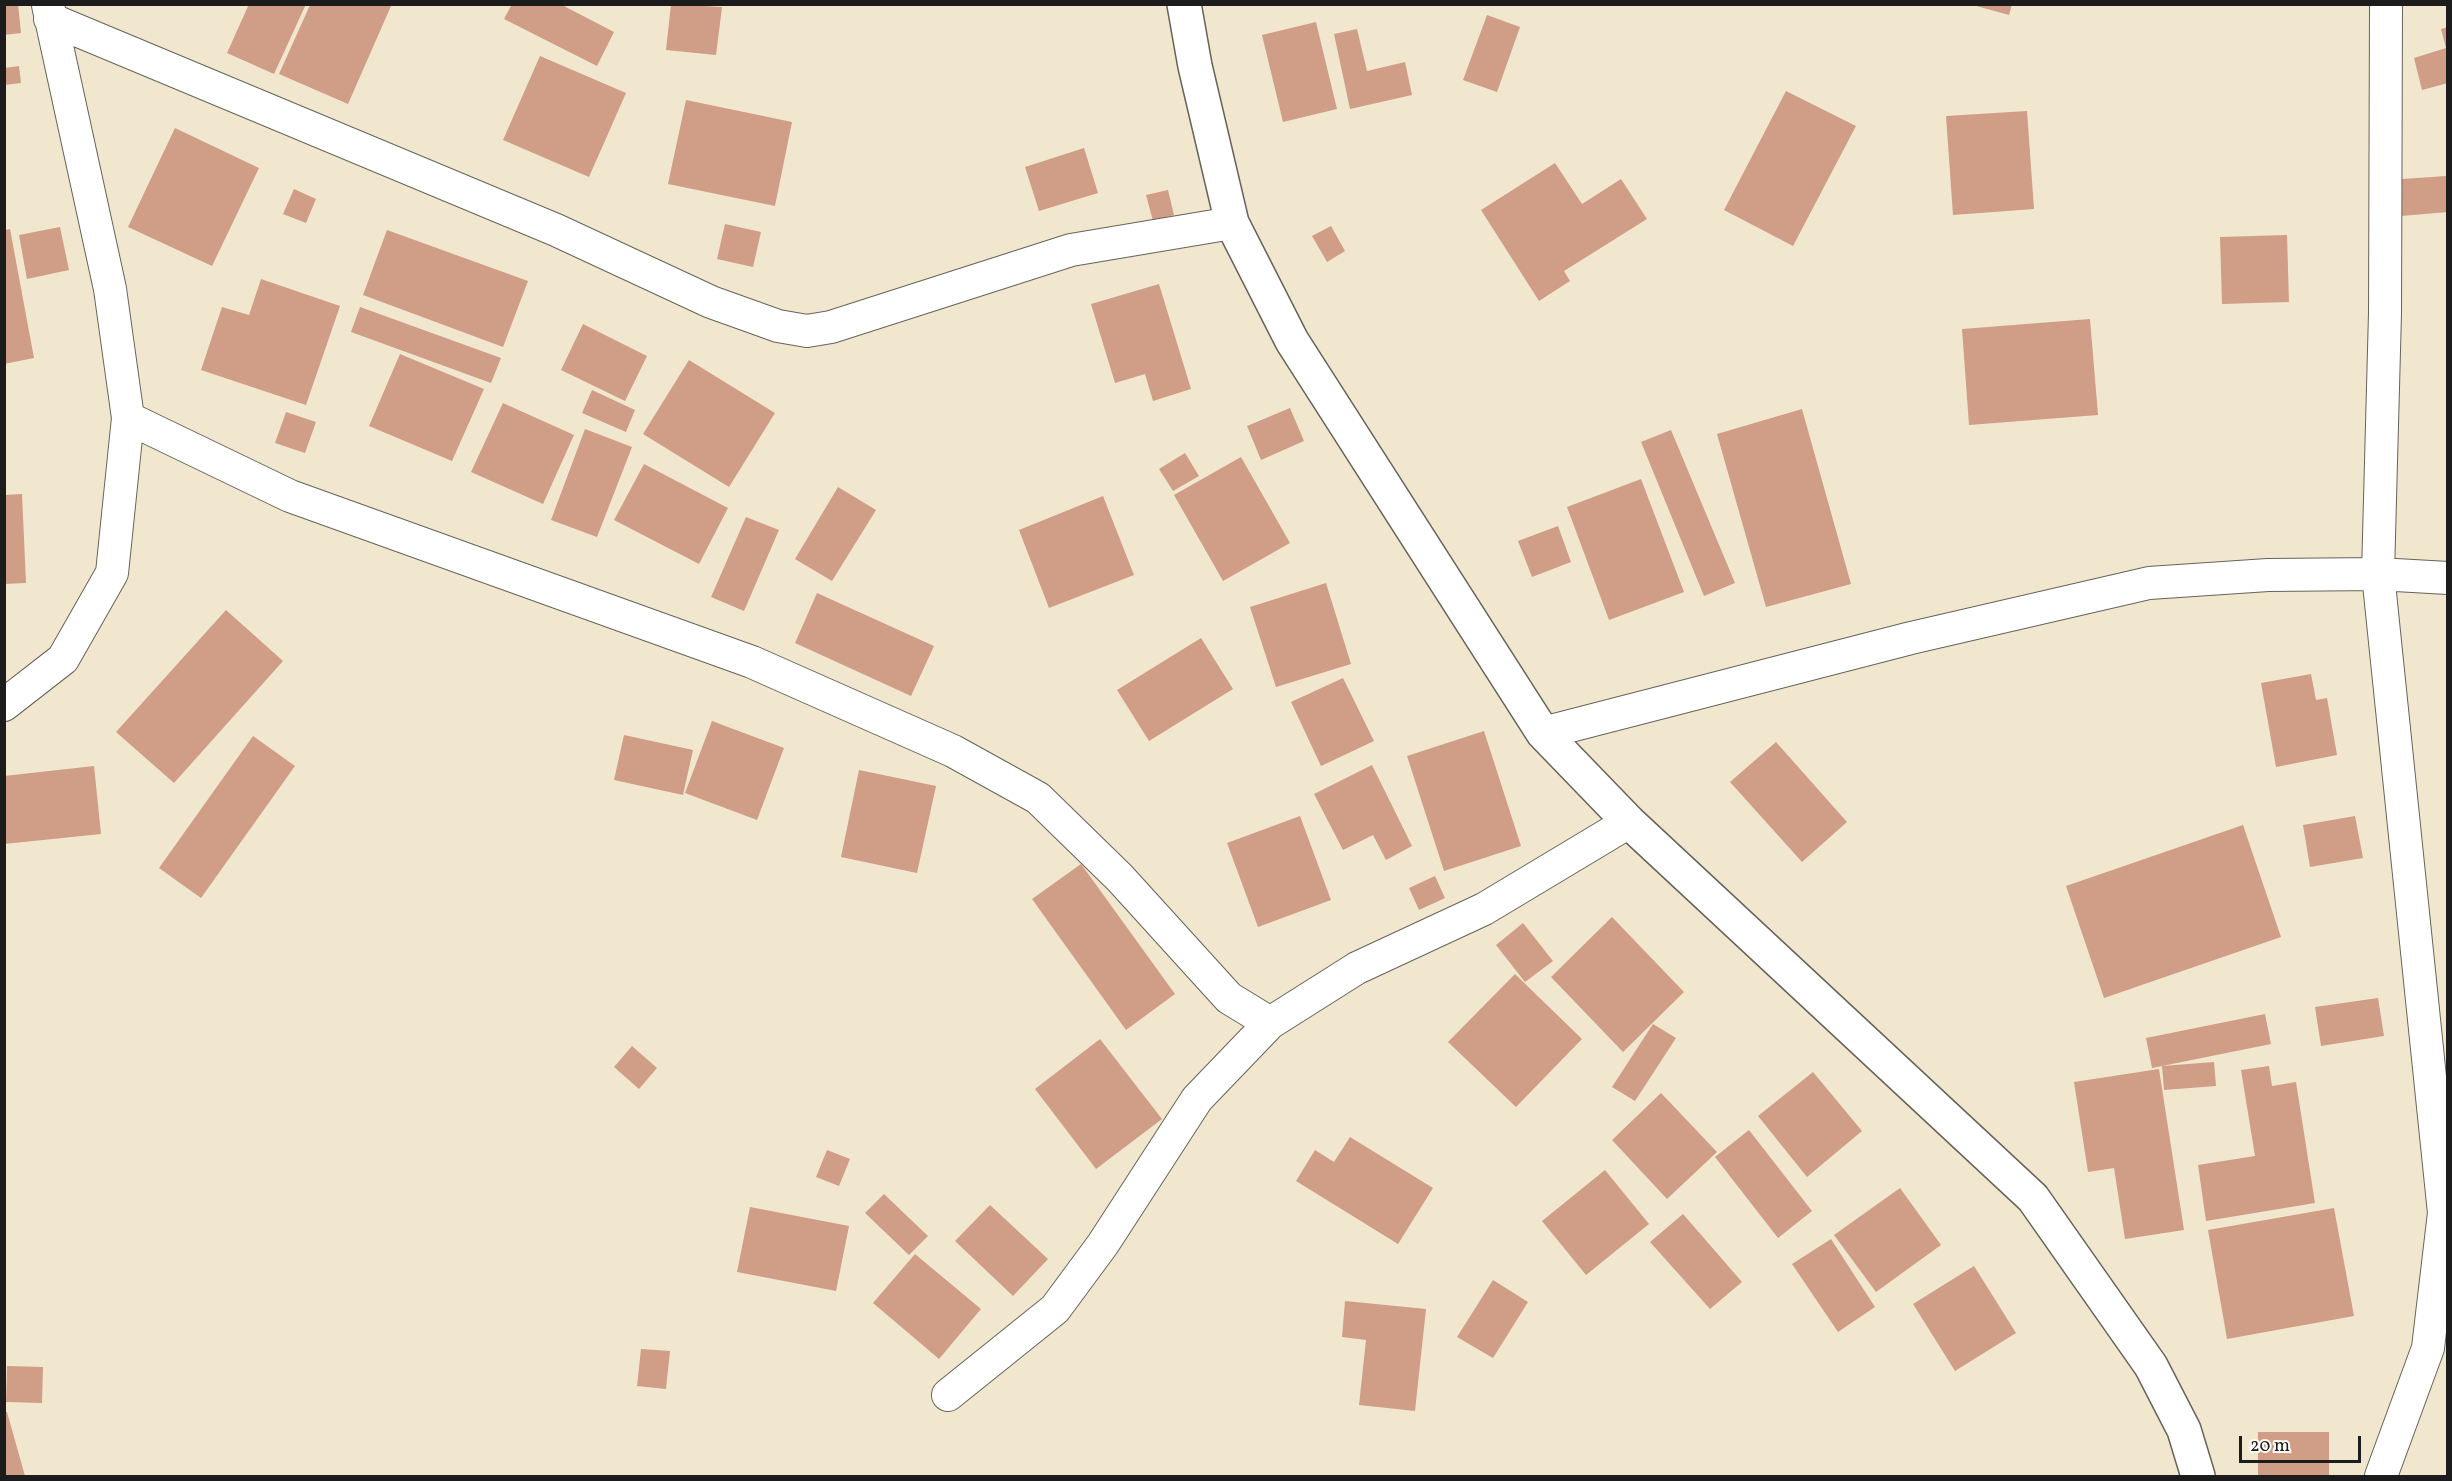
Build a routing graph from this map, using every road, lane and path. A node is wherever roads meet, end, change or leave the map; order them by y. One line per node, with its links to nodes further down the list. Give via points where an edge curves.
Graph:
1 (1184, 4): 4 (street)
2 (2386, 4): 6 (street, via 2385,313)
3 (49, 12): 4 (street, via 556,230 711,302 788,328 807,331 831,327 1071,250); 5 (street, via 110,289)
4 (1232, 223): 9 (street, via 1292,341)
5 (128, 418): 8 (street, via 112,573 63,659); 11 (street, via 290,496 752,662 953,751 1038,798 1120,878 1229,998)
6 (2378, 574): 7 (street); 9 (street, via 2268,575 2149,583 1911,638); 12 (street, via 2433,1093)
7 (2448, 578)
8 (4, 705)
9 (1543, 733): 10 (street)
10 (1629, 822): 11 (street, via 1484,909 1357,968); 15 (street, via 2033,1198 2151,1366 2184,1430)
11 (1270, 1023): 14 (street, via 1197,1099 1103,1244 1055,1309)
12 (2444, 1244): 13 (street)
13 (2438, 1344): 16 (street)
14 (948, 1395)
15 (2198, 1476)
16 (2381, 1476)

